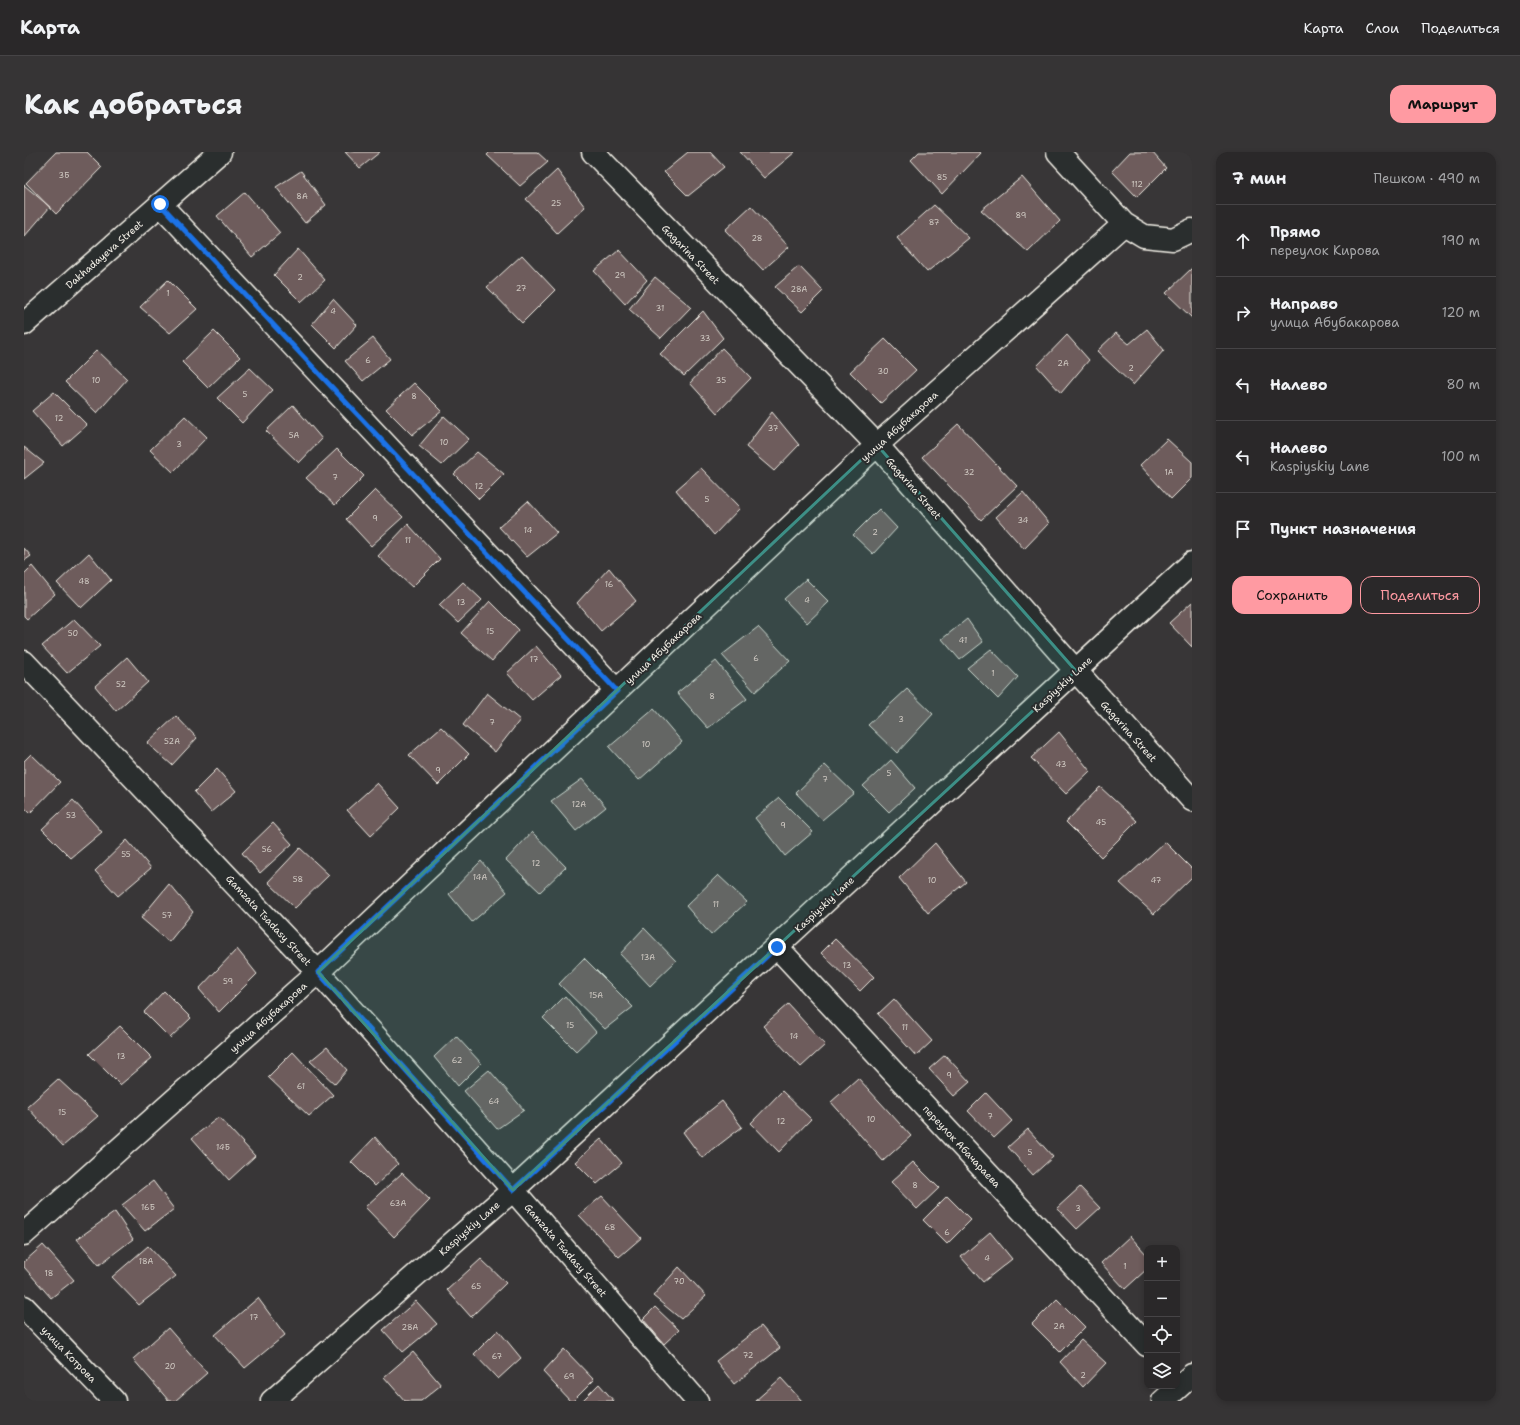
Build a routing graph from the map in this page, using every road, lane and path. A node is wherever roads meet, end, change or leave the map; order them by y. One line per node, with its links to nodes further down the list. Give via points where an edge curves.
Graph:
1 (220, 152): 4 (street, Dakhadayeva Street)
2 (593, 152): 8 (street, Gagarina Street)
3 (1058, 152): 5 (street)
4 (160, 204): 7 (street, Dakhadayeva Street); 12 (street)
5 (1124, 224): 6 (street, via 1144,236); 8 (street, улица Абубакарова)
6 (1183, 235)
7 (24, 324)
8 (877, 446): 11 (street, Gagarina Street); 12 (street, улица Абубакарова)
9 (1192, 563): 11 (street, Kaspiyskiy Lane)
10 (24, 662): 15 (street, Gamzata Tsadasy Street)
11 (1076, 672): 13 (street, Gagarina Street); 14 (street, Kaspiyskiy Lane)
12 (617, 691): 15 (street, улица Абубакарова)
13 (1192, 800)
14 (777, 947): 16 (street, Kaspiyskiy Lane); 19 (street, переулок Абачараева)
15 (318, 972): 16 (street, Gamzata Tsadasy Street); 17 (street, улица Абубакарова)
16 (513, 1190): 22 (street, Kaspiyskiy Lane); 23 (street, Gamzata Tsadasy Street)
17 (24, 1234)
18 (24, 1307): 21 (street, улица Котрова)
19 (1144, 1342)
20 (1184, 1379): 24 (street)
21 (114, 1401)
22 (272, 1401)
23 (697, 1401)
24 (1162, 1401)

